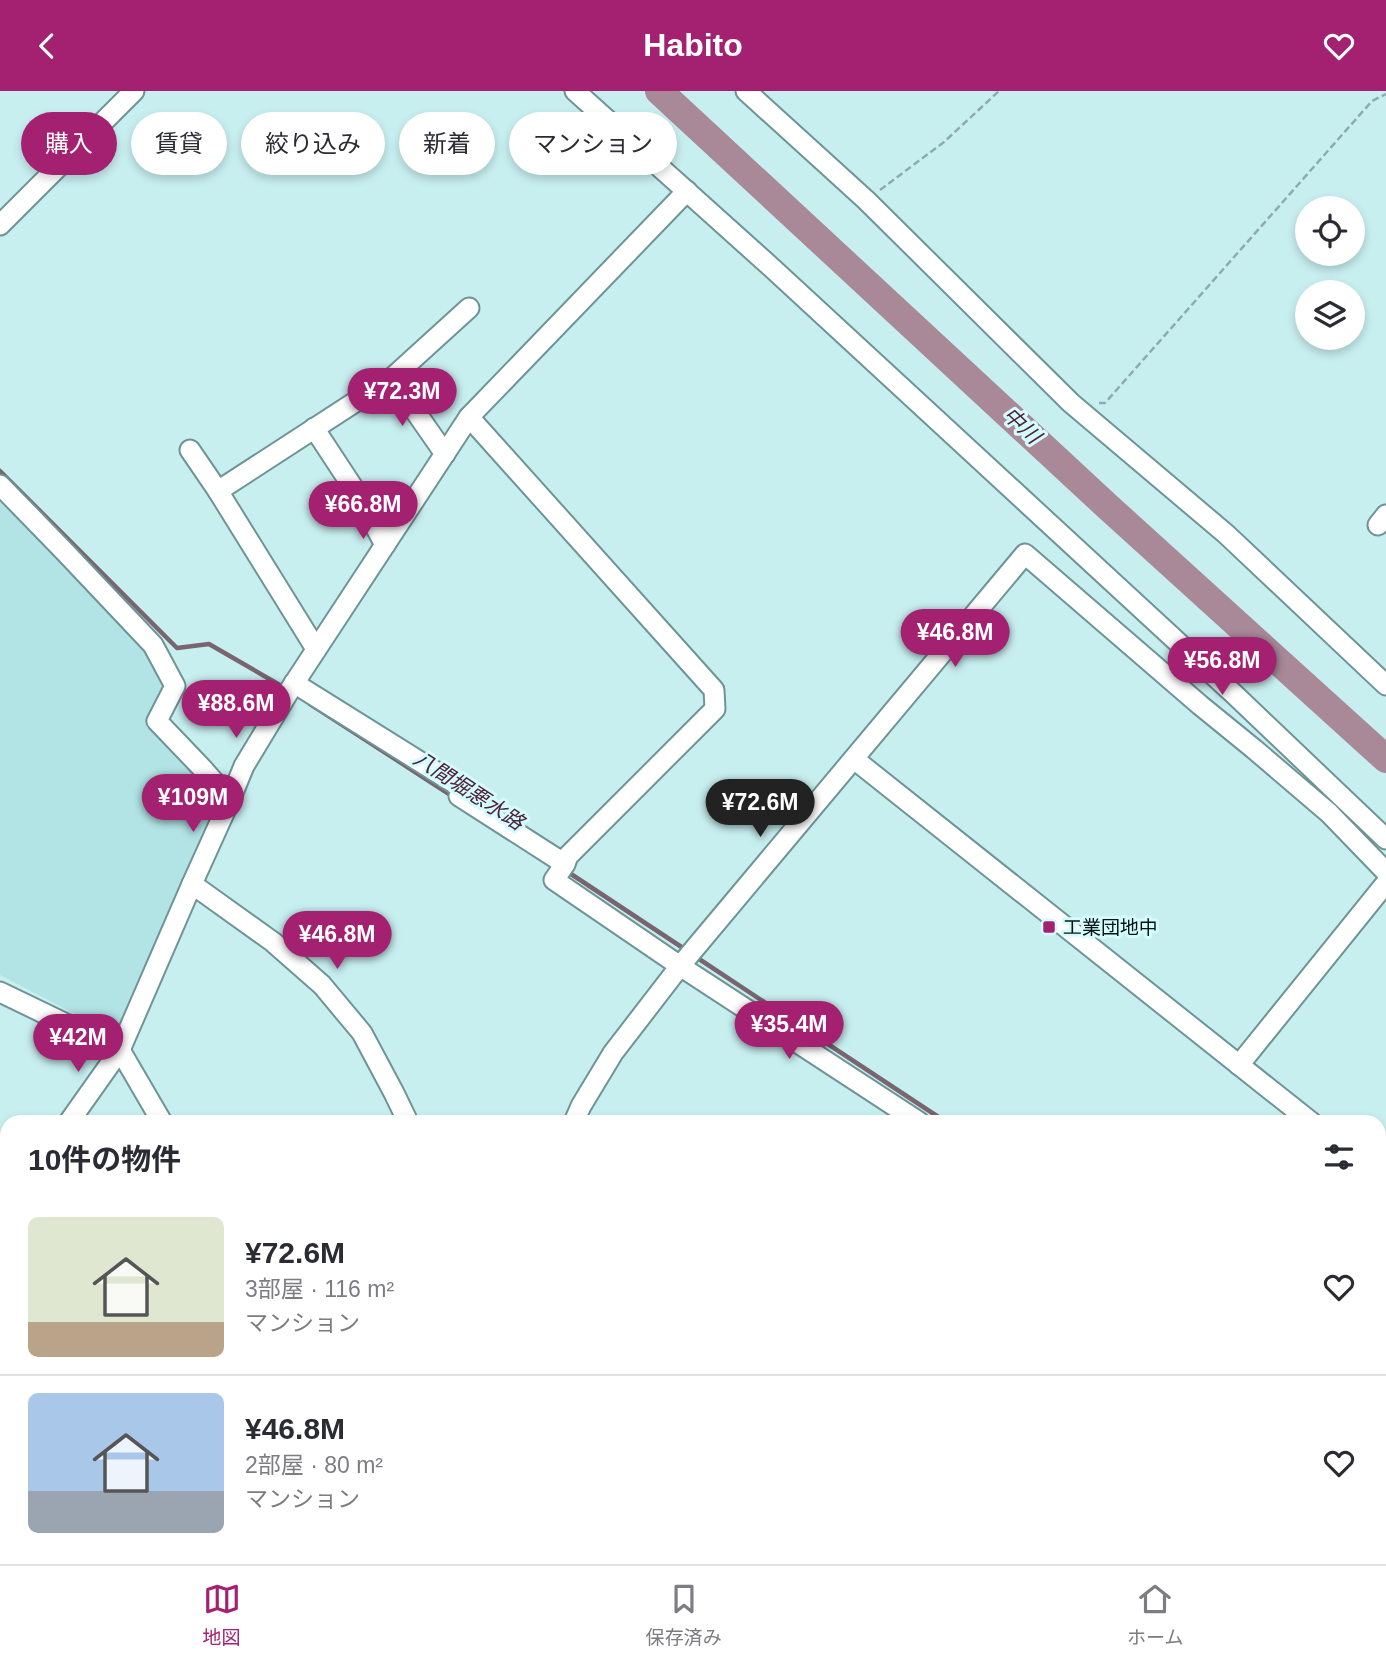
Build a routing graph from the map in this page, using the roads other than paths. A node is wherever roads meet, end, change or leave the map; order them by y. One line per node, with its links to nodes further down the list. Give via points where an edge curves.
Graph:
1 (134, 91): 5 (street)
2 (575, 91): 4 (street)
3 (746, 91): 16 (street, via 866,200 1071,403 1226,534)
4 (687, 191): 8 (street); 20 (street)
5 (0, 225)
6 (469, 308): 7 (street)
7 (392, 378): 9 (street); 11 (street)
8 (469, 417): 11 (street); 21 (street, via 714,690 715,709 568,856)
9 (314, 428): 13 (street); 14 (street)
10 (190, 450): 13 (street)
11 (445, 454): 14 (street)
12 (0, 485): 19 (street, via 153,645 175,686 157,721)
13 (218, 491): 15 (street)
14 (385, 545): 15 (street)
15 (316, 649): 17 (street)
16 (1386, 685)
17 (290, 690): 19 (street, via 244,766); 21 (street, via 462,788 459,796)
18 (854, 759): 22 (street, via 1025,554 1329,813); 25 (street); 28 (street)
19 (230, 800): 24 (street)
20 (1386, 839)
21 (561, 869): 25 (street, via 554,880)
22 (1386, 872)
23 (1386, 883): 28 (street)
24 (192, 884): 27 (street); 31 (street, via 273,942 322,985 362,1033)
25 (682, 964): 32 (street, via 613,1053); 33 (street)
26 (0, 992): 27 (street)
27 (120, 1050): 29 (street); 30 (street)
28 (1239, 1065): 34 (street)
29 (74, 1115)
30 (158, 1115)
31 (405, 1115)
32 (577, 1115)
33 (892, 1115)
34 (1302, 1115)

